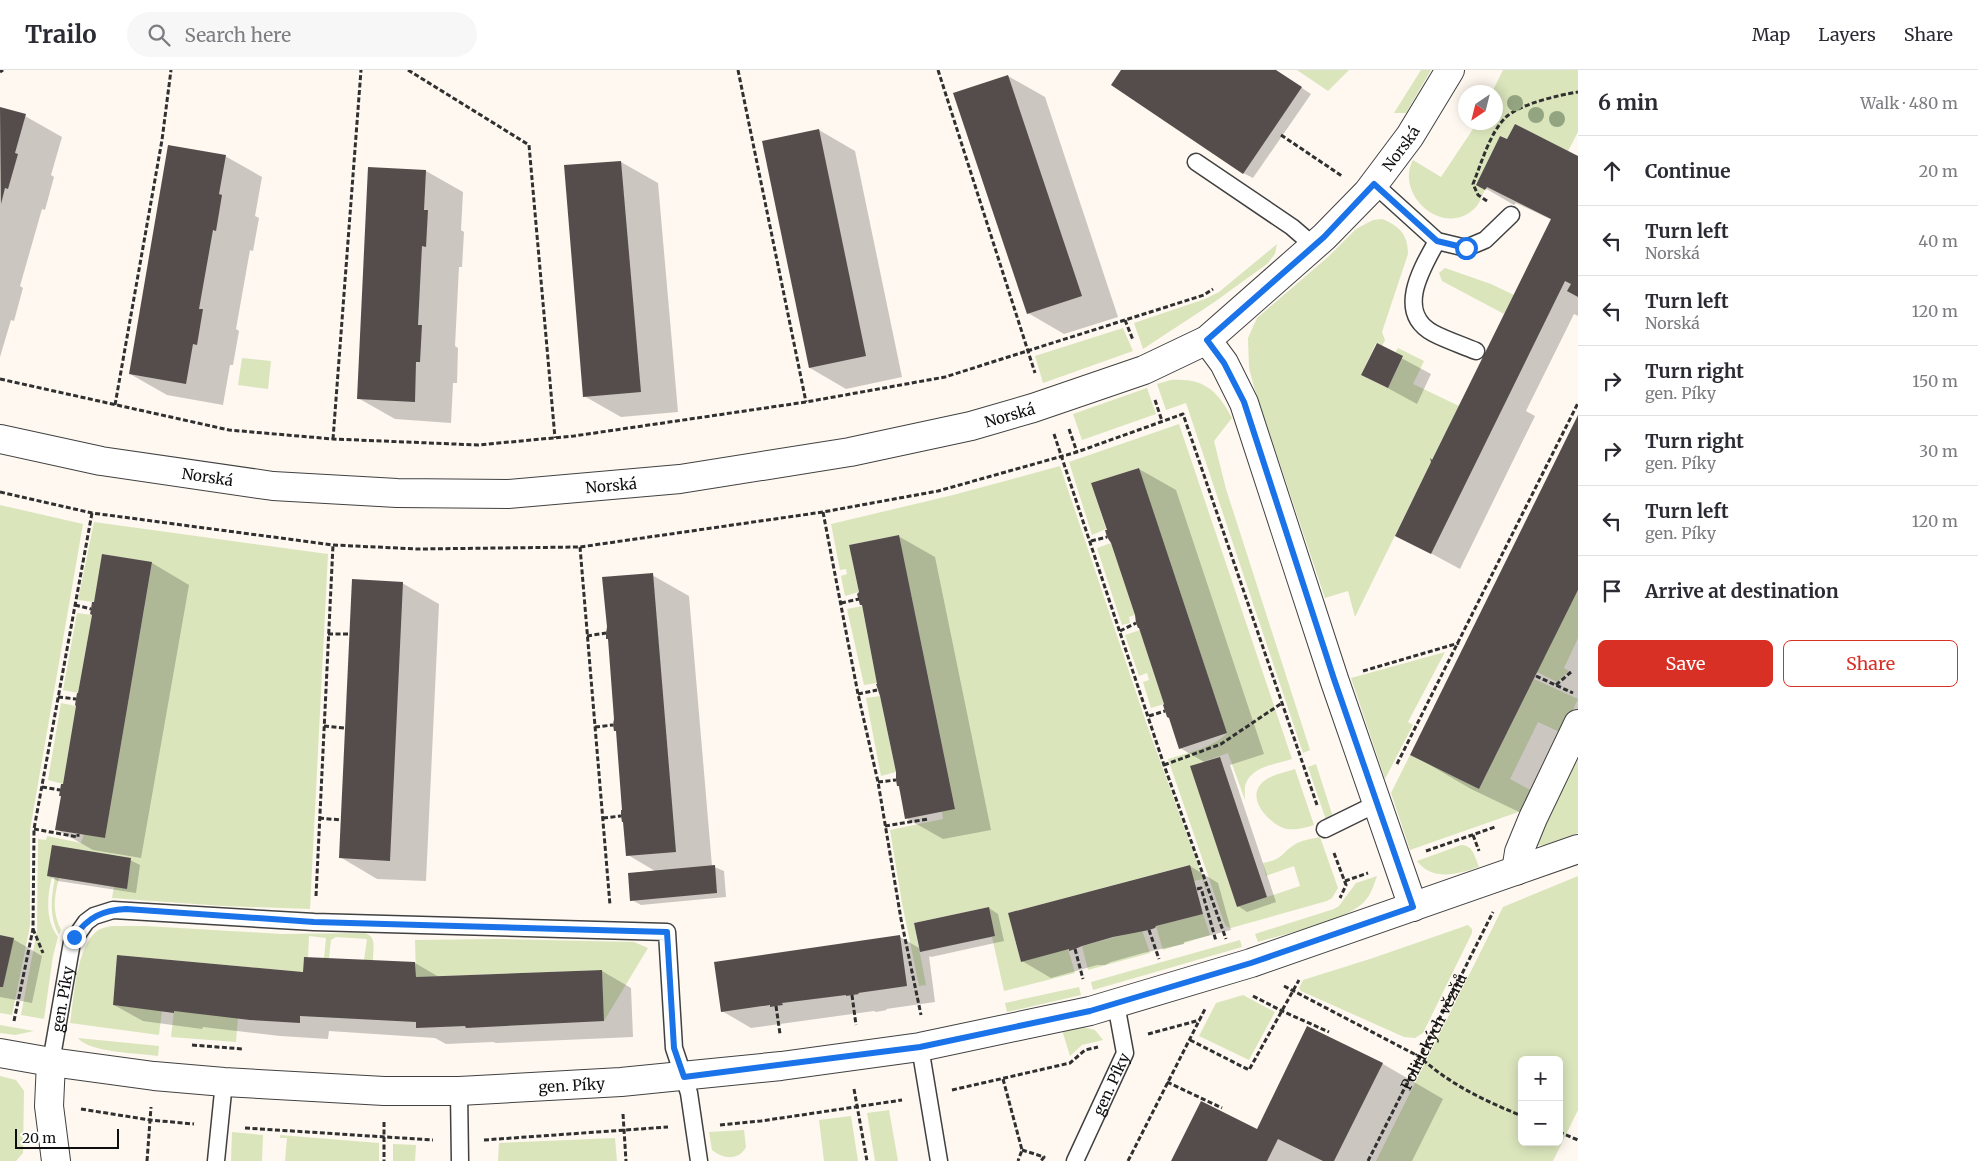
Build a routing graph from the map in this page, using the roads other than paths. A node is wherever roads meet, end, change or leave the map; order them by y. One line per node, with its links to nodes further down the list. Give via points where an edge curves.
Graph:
1 (1450, 70): 3 (street, Norská, via 1410,136)
2 (1196, 162): 6 (lane, via 1292,227)
3 (1374, 184): 5 (lane); 6 (street, Norská)
4 (1510, 217): 5 (lane, via 1485,240 1466,248)
5 (1437, 241): 8 (lane, via 1420,273 1413,295 1417,319 1432,332)
6 (1314, 246): 7 (street, Norská)
7 (1207, 340): 9 (street, Norská, via 1144,370 971,426 850,452 680,479 612,486 508,494 397,493 273,486 101,461); 11 (street, via 1224,363 1244,402)
8 (1476, 351)
9 (0, 439)
10 (1578, 724): 14 (street, via 1533,818 1519,852)
11 (1376, 804): 12 (lane); 15 (street)
12 (1325, 829)
13 (1578, 848): 14 (street)
14 (1516, 871): 15 (street)
15 (1413, 907): 16 (street, gen. Píky, via 1251,963)
16 (1116, 1004): 17 (street, gen. Píky); 28 (lane, gen. Píky, via 1126,1053)
17 (920, 1047): 20 (street, gen. Píky); 27 (lane)
18 (0, 1053): 19 (street, gen. Píky)
19 (51, 1062): 20 (lane, gen. Píky, via 72,942 94,916 126,909 314,922 667,932 674,1048); 21 (street, gen. Píky); 23 (street, via 50,1106)
20 (684, 1077): 22 (street, gen. Píky); 26 (lane, gen. Píky, via 690,1093)
21 (224, 1082): 22 (street, gen. Píky, via 384,1091); 24 (lane)
22 (458, 1091): 25 (lane)
23 (56, 1161)
24 (216, 1161)
25 (460, 1161)
26 (699, 1161)
27 (939, 1161)
28 (1075, 1161)

